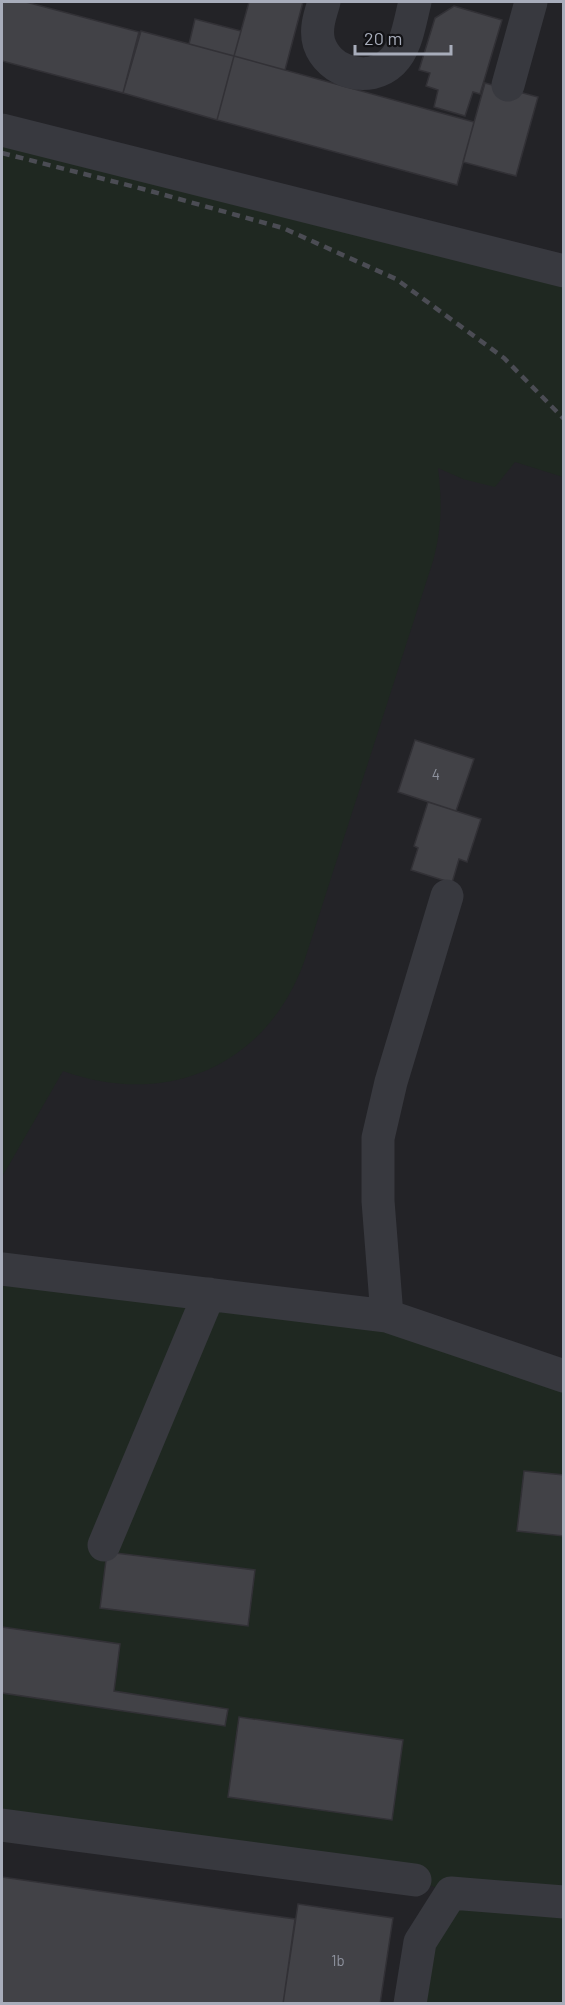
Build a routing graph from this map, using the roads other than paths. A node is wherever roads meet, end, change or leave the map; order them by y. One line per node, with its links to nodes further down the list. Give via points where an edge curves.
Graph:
1 (324, 2): 2 (street, via 317,27 326,56 350,73 365,74 392,62 401,50)
2 (415, 2)
3 (531, 2): 4 (street)
4 (508, 85)
5 (2, 130): 6 (street)
6 (564, 271)
7 (447, 896): 10 (street, via 378,1138 378,1201)
8 (2, 1269): 9 (street)
9 (209, 1294): 10 (street); 12 (street)
10 (387, 1316): 11 (street)
11 (564, 1376)
12 (104, 1545)
13 (2, 1825): 14 (street)
14 (415, 1880)
15 (564, 1902): 16 (street, via 452,1893 420,1942)
16 (410, 2004)

